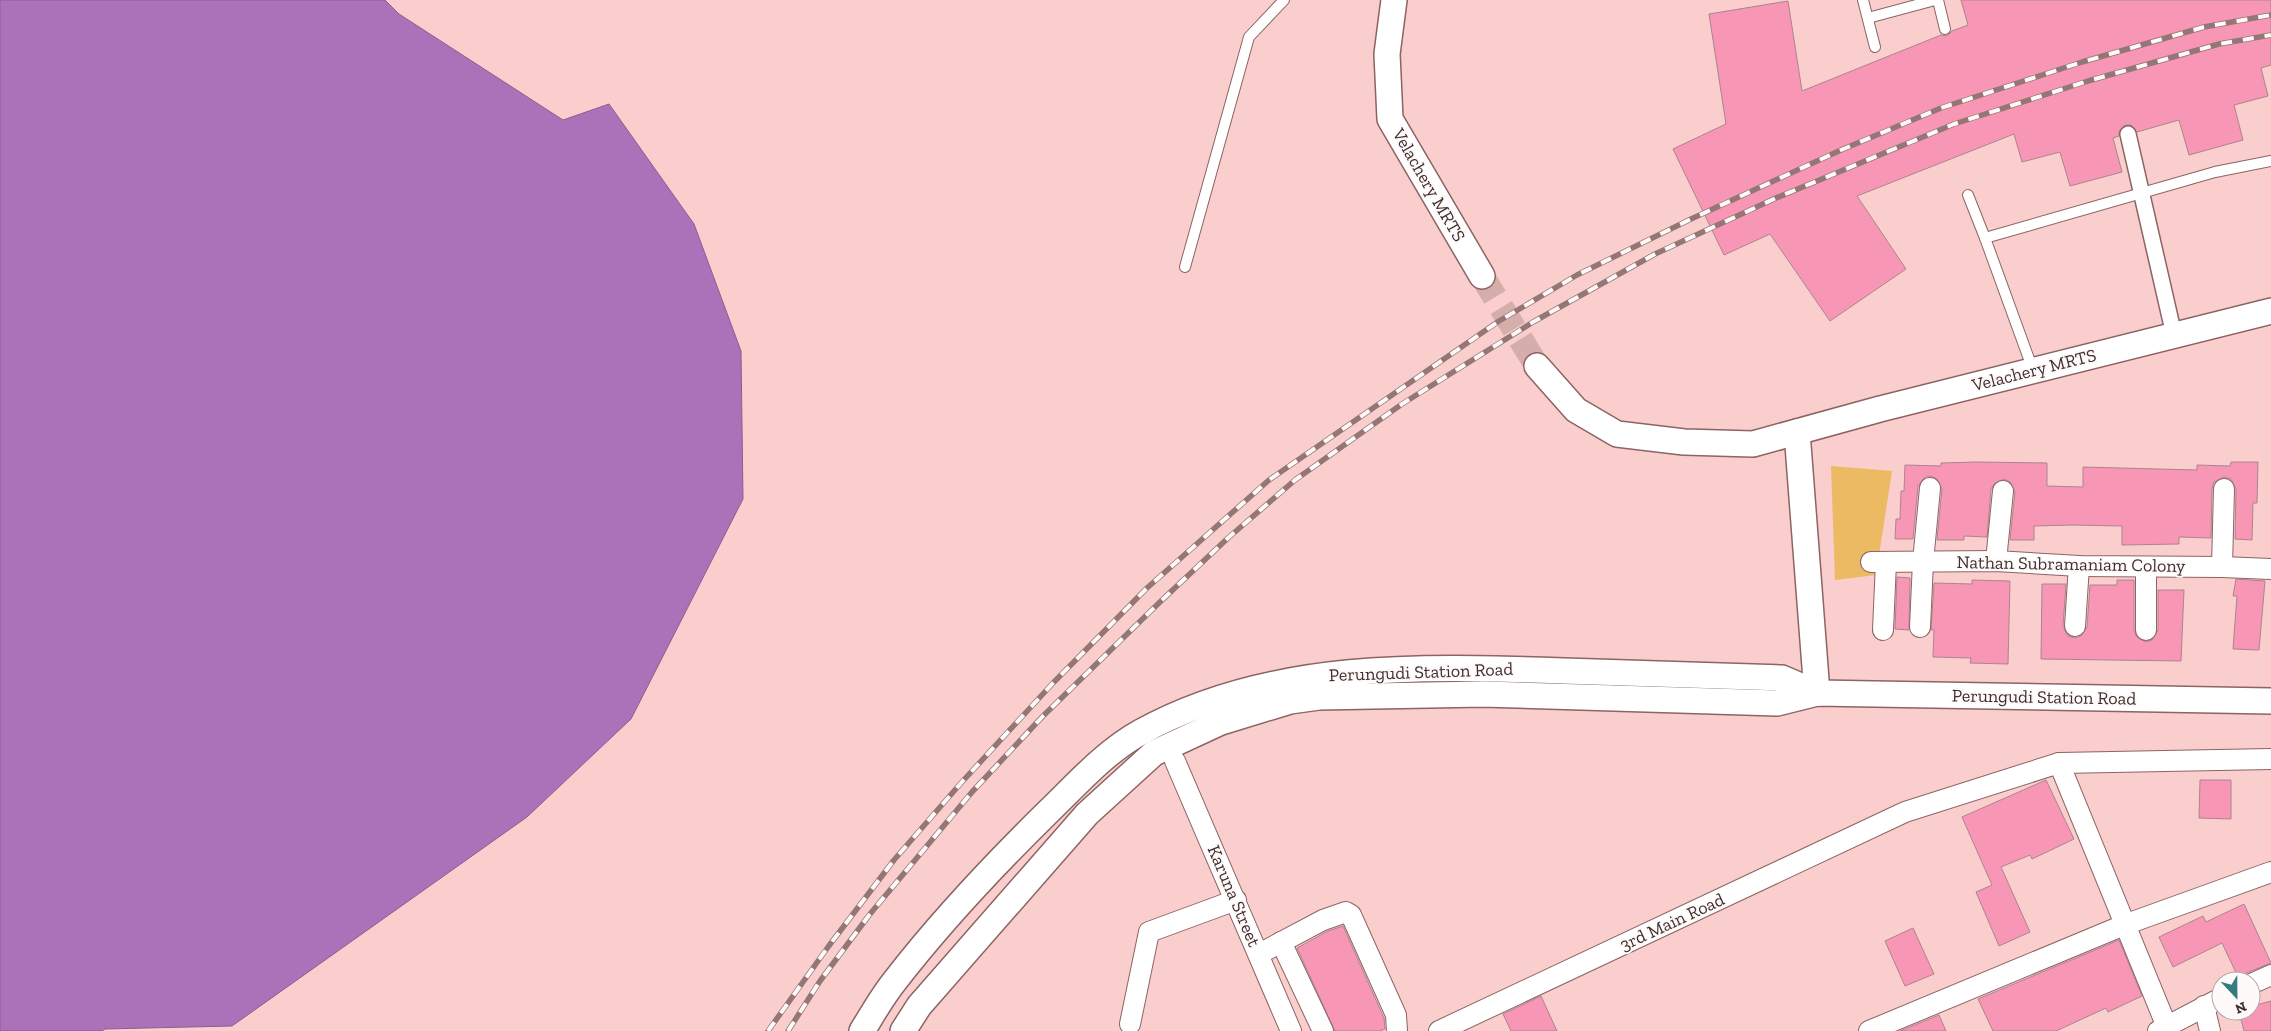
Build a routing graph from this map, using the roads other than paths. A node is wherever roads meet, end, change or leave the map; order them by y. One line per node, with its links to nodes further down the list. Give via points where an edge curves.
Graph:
1 (1284, 0): 13 (lane, via 1249,37)
2 (1394, 0): 14 (street, Velachery MRTS, via 1387,54 1390,119)
3 (1863, 0): 5 (lane)
4 (1936, 0): 5 (lane); 6 (lane)
5 (1868, 18): 7 (lane)
6 (1945, 29)
7 (1875, 47)
8 (2128, 134): 10 (street)
9 (2271, 161): 10 (lane, via 2215,172)
10 (2142, 193): 12 (lane); 16 (street)
11 (1968, 195): 12 (lane)
12 (1985, 238): 18 (lane)
13 (1185, 267)
14 (1482, 276)
15 (2271, 311): 16 (street, Velachery MRTS)
16 (2174, 335): 18 (street, Velachery MRTS)
17 (1537, 366): 19 (street, Velachery MRTS, via 1576,410 1617,434 1684,442 1754,444)
18 (2033, 371): 19 (street, Velachery MRTS)
19 (1797, 432): 33 (street)
20 (1930, 488): 24 (street)
21 (2224, 489): 27 (street)
22 (2003, 491): 23 (street)
23 (1996, 561): 24 (street, Nathan Subramaniam Colony); 25 (street, Nathan Subramaniam Colony)
24 (1923, 562): 30 (street); 31 (street, Nathan Subramaniam Colony, via 1879,562)
25 (2079, 566): 26 (street, Nathan Subramaniam Colony); 29 (street)
26 (2146, 567): 27 (street, Nathan Subramaniam Colony); 32 (street)
27 (2222, 567): 28 (street, Nathan Subramaniam Colony)
28 (2271, 569)
29 (2075, 626)
30 (1920, 627)
31 (1884, 630)
32 (2146, 630)
33 (1817, 692): 34 (street, Perungudi Station Road); 49 (street, Perungudi Station Road, via 1782,678 1489,668 1384,670 1308,676 1241,692 1187,711 1139,733 1094,766 994,865 893,983); 50 (street, Perungudi Station Road, via 1777,703 1483,694 1319,697 1290,701 1221,722 1154,753 1087,814 919,1006)
34 (2271, 701)
35 (2271, 760): 37 (street, 3rd Main Road)
36 (1175, 761): 39 (street, Karuna Street)
37 (2058, 764): 40 (street); 54 (street, 3rd Main Road, via 1905,812)
38 (2271, 872): 40 (street)
39 (1236, 900): 42 (street, Karuna Street); 47 (street, via 1149,932)
40 (2124, 925): 48 (street); 55 (street)
41 (1281, 942): 42 (street); 43 (street); 53 (street, via 1323,920 1346,912 1352,915 1396,1015)
42 (1259, 954): 44 (street, Karuna Street)
43 (1299, 981): 44 (street); 52 (street)
44 (1275, 992): 51 (street, Karuna Street)
45 (2211, 1003): 48 (street)
46 (2211, 1016): 56 (street)
47 (1130, 1024)
48 (2163, 1029)
49 (862, 1031)
50 (902, 1031)
51 (1291, 1031)
52 (1322, 1031)
53 (1397, 1031)
54 (1439, 1031)
55 (1869, 1031)
56 (2210, 1031)

